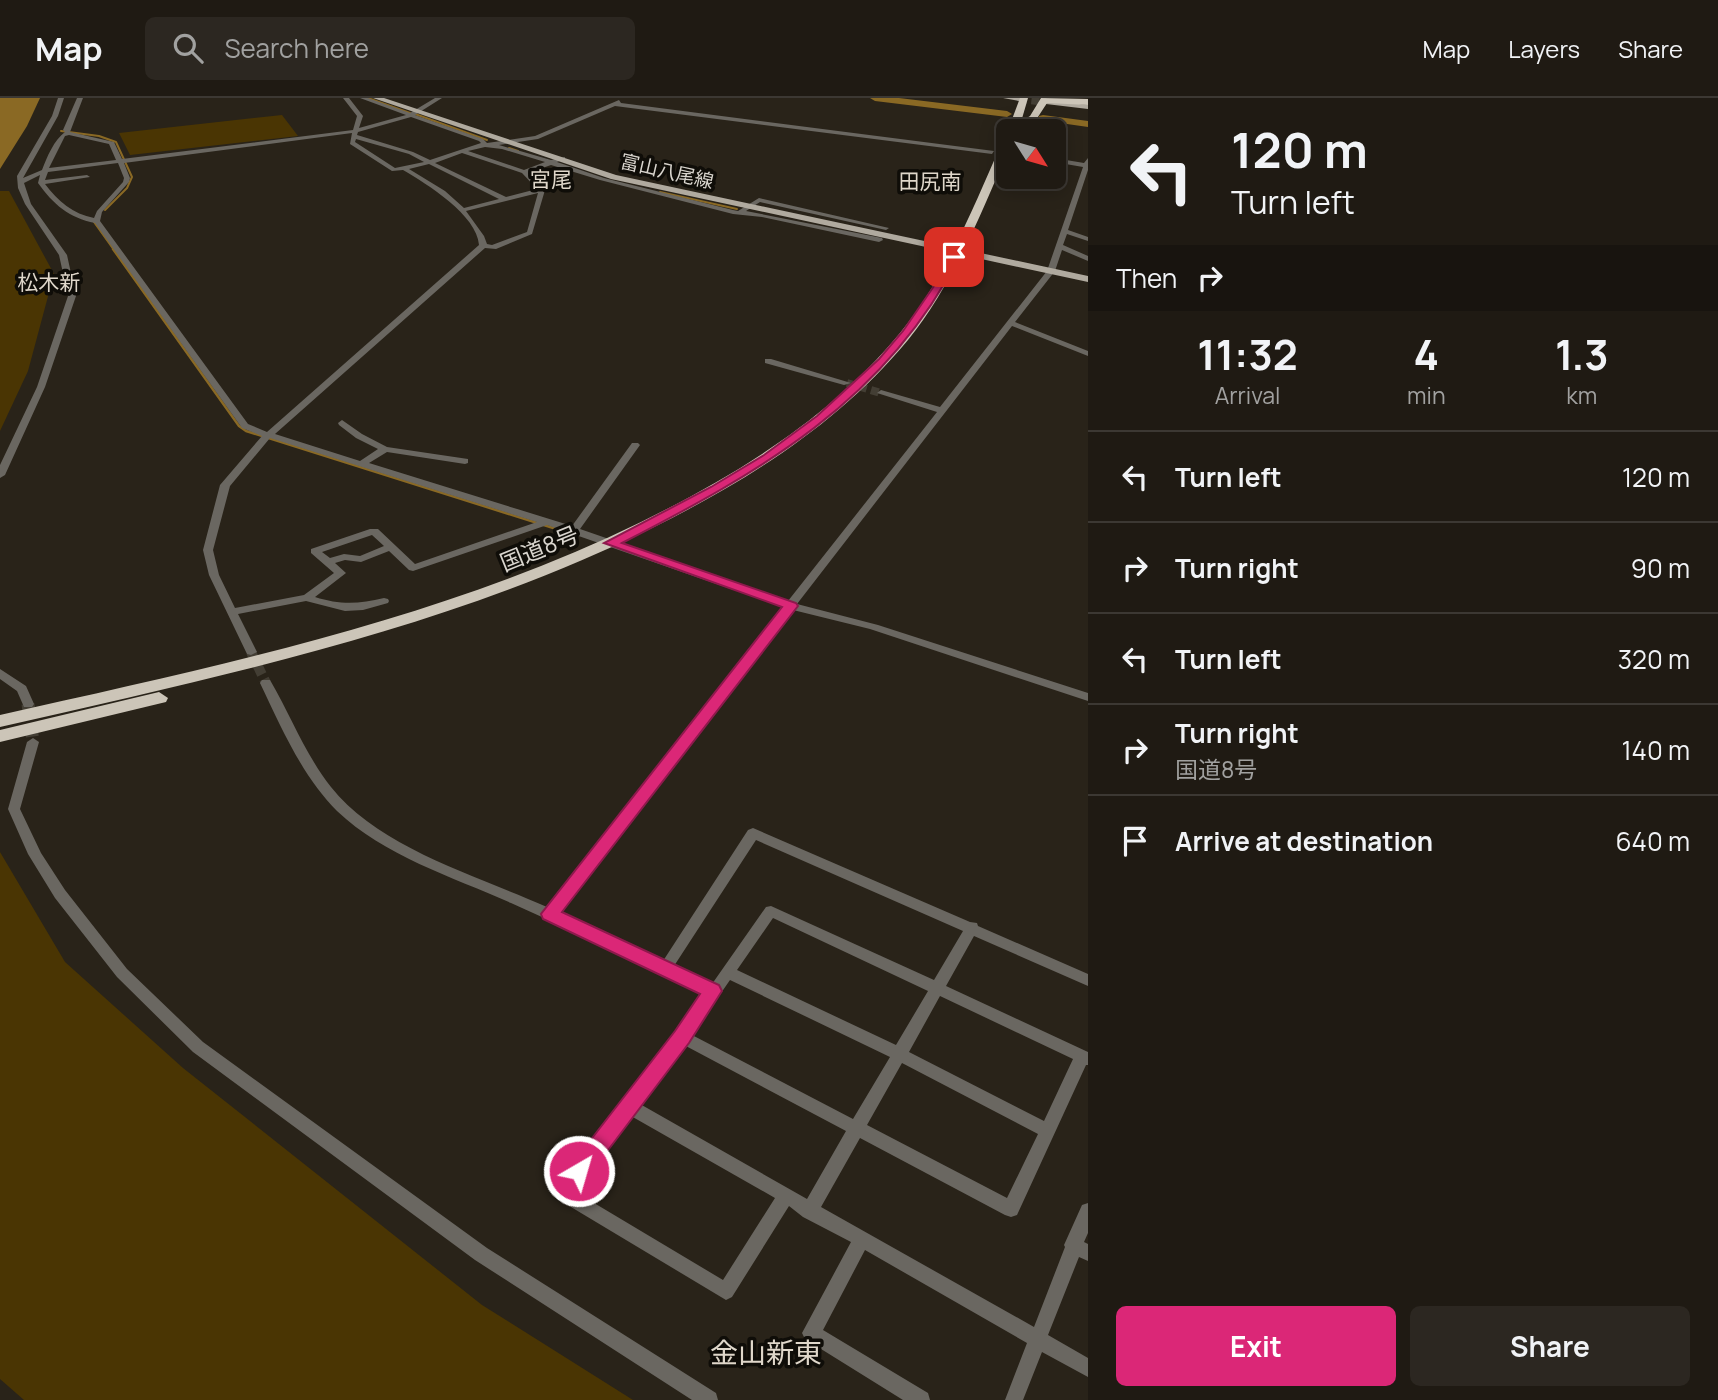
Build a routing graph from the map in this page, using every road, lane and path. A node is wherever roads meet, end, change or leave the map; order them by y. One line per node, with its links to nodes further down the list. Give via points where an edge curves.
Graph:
1 (61, 98): 38 (street)
2 (80, 98): 22 (street)
3 (346, 98): 23 (street, via 360,116)
4 (363, 98): 17 (street)
5 (377, 98): 17 (main road, 富山八尾線)
6 (389, 98): 17 (main road, 富山八尾線)
7 (439, 98): 17 (street)
8 (629, 98): 15 (street)
9 (1007, 98): 11 (main road)
10 (1030, 98): 19 (highway)
11 (1021, 99): 18 (highway)
12 (1063, 99): 14 (highway); 21 (highway, via 1044,100)
13 (1043, 100): 16 (main road); 20 (highway)
14 (1088, 102)
15 (614, 104): 24 (street, via 536,138); 27 (street)
16 (1088, 107)
17 (416, 112): 23 (street); 24 (main road, 富山八尾線); 25 (street)
18 (1019, 119)
19 (1021, 119)
20 (1024, 119)
21 (1031, 119)
22 (68, 133): 28 (street, via 107,140); 35 (street)
23 (355, 134): 28 (street); 31 (street); 33 (street, via 352,143 394,170)
24 (509, 142): 25 (street); 29 (main road, 富山八尾線)
25 (486, 145): 26 (street); 29 (street)
26 (461, 151): 31 (street); 36 (street)
27 (992, 152)
28 (120, 161): 35 (street); 45 (street, via 126,182)
29 (556, 161): 36 (street); 43 (main road, 富山八尾線)
30 (1066, 161): 32 (street)
31 (431, 162): 33 (street); 42 (street)
32 (1087, 164): 47 (street)
33 (404, 168): 44 (street, via 453,198)
34 (996, 170): 54 (highway, 国道8号)
35 (44, 171): 38 (street); 39 (street)
36 (524, 172): 41 (street)
37 (87, 177): 39 (street)
38 (20, 182): 70 (street, via 29,204 63,254 72,296 41,387)
39 (41, 182): 45 (street, via 59,205)
40 (996, 186): 54 (highway, 国道8号)
41 (542, 190): 42 (street); 52 (street, via 530,233 493,247)
42 (506, 200): 44 (street)
43 (745, 208): 46 (street, via 760,200); 51 (street); 54 (main road, 富山八尾線)
44 (464, 210): 52 (street)
45 (97, 220): 65 (street, via 246,426)
46 (886, 228)
47 (1063, 231): 49 (street); 53 (street)
48 (1088, 231): 49 (street)
49 (1079, 236): 50 (street)
50 (1088, 239)
51 (879, 240)
52 (483, 246): 65 (street)
53 (1059, 246): 55 (street); 56 (street)
54 (963, 251): 56 (main road, 富山八尾線); 73 (highway, 国道8号, via 942,301 918,336 833,421 727,495)
55 (1088, 259)
56 (1051, 270): 57 (main road, 富山八尾線); 58 (street)
57 (1088, 277)
58 (1011, 323): 59 (street); 63 (street)
59 (1088, 354)
60 (768, 361): 61 (street)
61 (847, 383)
62 (881, 393): 63 (street)
63 (943, 411): 78 (street)
64 (342, 423): 67 (street)
65 (267, 436): 69 (street); 79 (street, via 225,485 208,550)
66 (635, 445): 72 (street)
67 (385, 449): 68 (street); 69 (street)
68 (465, 461)
69 (361, 464): 71 (street)
70 (0, 475)
71 (546, 522): 72 (street); 74 (street, via 412,568)
72 (573, 530): 73 (street)
73 (617, 545): 78 (street); 85 (highway, 国道8号, via 341,639); 86 (highway, 国道8号, via 506,596 421,625 169,696)
74 (391, 547): 75 (street, via 360,559); 75 (street, via 374,531 315,551)
75 (328, 562): 76 (street, via 341,573)
76 (307, 598): 77 (street, via 339,608); 79 (street)
77 (384, 601)
78 (791, 606): 83 (street, via 874,627); 88 (street)
79 (232, 612): 80 (street)
80 (251, 652)
81 (0, 673): 84 (street, via 22,689)
82 (266, 683): 88 (street, via 294,741 355,820 403,849)
83 (1088, 697)
84 (28, 704)
85 (0, 721)
86 (0, 736)
87 (33, 742): 108 (street, via 14,809 60,894 131,982 198,1047 481,1254)
88 (550, 914): 90 (street)
89 (972, 928): 90 (street, via 753,833); 92 (street); 93 (street)
90 (665, 969): 94 (street)
91 (727, 972): 93 (street, via 771,911); 94 (street); 96 (street)
92 (1088, 980)
93 (937, 988): 96 (street); 97 (street)
94 (713, 991): 95 (street)
95 (682, 1037): 98 (street); 99 (street)
96 (899, 1054): 99 (street); 100 (street)
97 (1085, 1057): 100 (street)
98 (630, 1107): 101 (street); 101 (street, via 562,1192 726,1291)
99 (855, 1129): 100 (street, via 1011,1209); 102 (street)
100 (1047, 1131)
101 (785, 1197): 102 (street)
102 (809, 1211): 104 (street)
103 (1088, 1211): 105 (street)
104 (862, 1241): 106 (street); 109 (street, via 811,1333)
105 (1080, 1249): 106 (street)
106 (1037, 1341): 107 (street); 110 (street)
107 (1088, 1368)
108 (709, 1400)
109 (921, 1400)
110 (1014, 1400)

